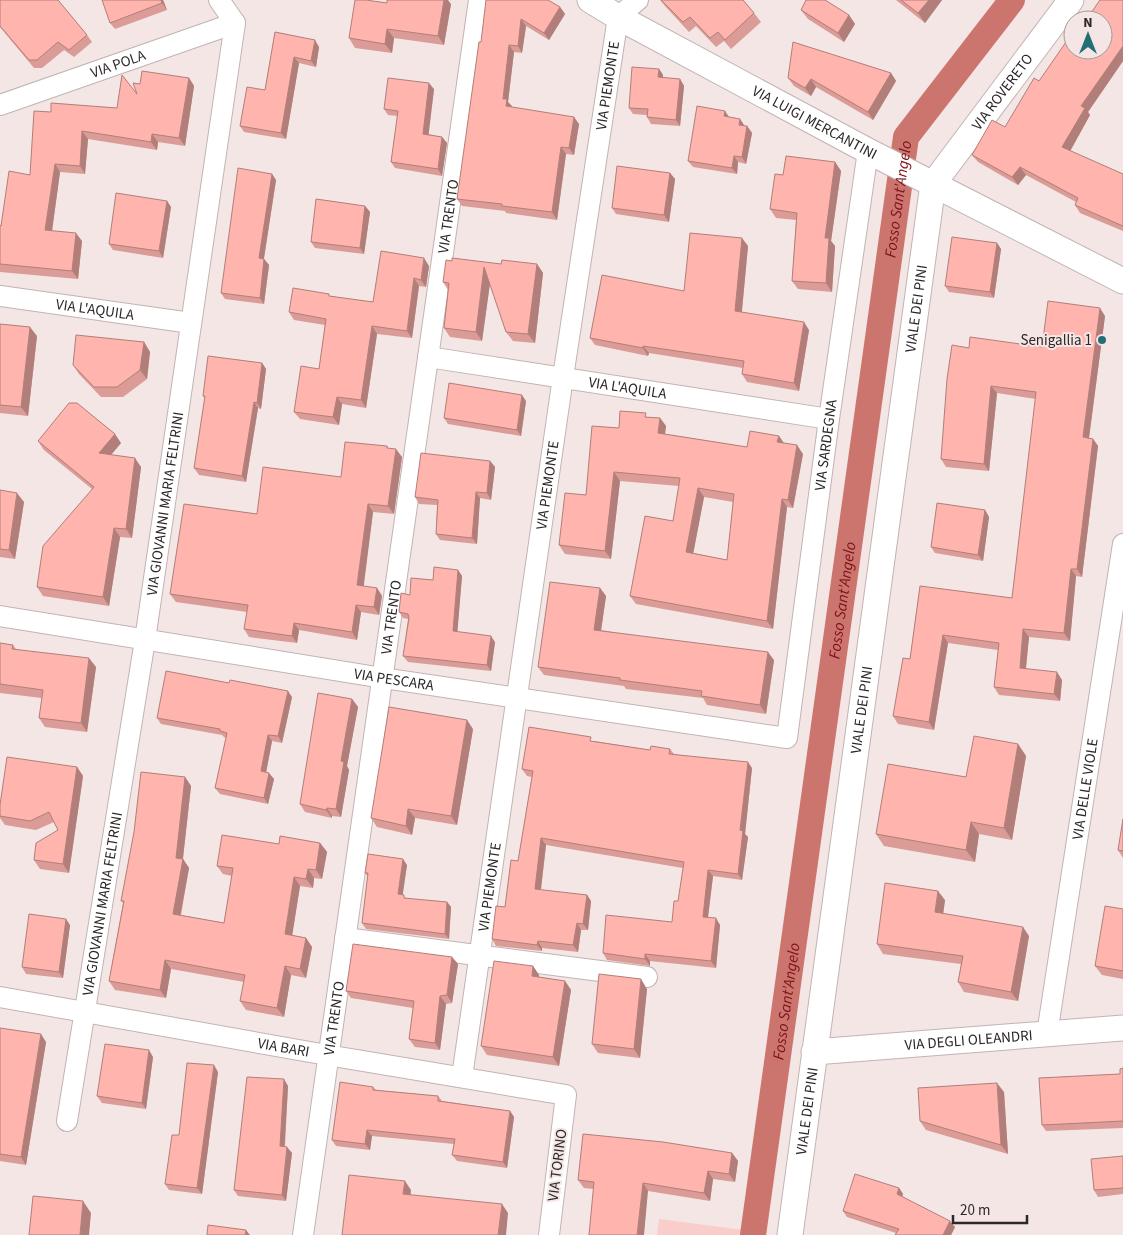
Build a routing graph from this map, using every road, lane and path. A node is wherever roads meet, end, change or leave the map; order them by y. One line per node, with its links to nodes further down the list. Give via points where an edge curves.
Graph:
1 (219, 0): 7 (street)
2 (479, 0): 14 (street, VIA TRENTO)
3 (590, 0): 6 (street, VIA LUIGI MERCANTINI)
4 (638, 0): 6 (street)
5 (1071, 0): 10 (street, VIA ROVERETO)
6 (618, 17): 9 (street, VIA LUIGI MERCANTINI); 15 (street, VIA PIEMONTE)
7 (235, 23): 8 (street, VIA POLA); 13 (street, VIA GIOVANNI MARIA FELTRINI)
8 (0, 105)
9 (868, 150): 10 (street, VIA LUIGI MERCANTINI); 16 (street, VIA SARDEGNA)
10 (933, 184): 11 (street, VIA LUIGI MERCANTINI); 30 (street, VIALE DEI PINI)
11 (1123, 281)
12 (0, 296): 13 (street, VIA L'AQUILA)
13 (191, 323): 19 (street, VIA GIOVANNI MARIA FELTRINI)
14 (428, 357): 15 (street, VIA L'AQUILA); 20 (street, VIA TRENTO)
15 (563, 377): 16 (street, VIA L'AQUILA); 21 (street, VIA PIEMONTE)
16 (829, 419): 22 (street, VIA SARDEGNA)
17 (1123, 544): 29 (street, VIA DELLE VIOLE)
18 (0, 616): 19 (street, VIA PESCARA)
19 (145, 640): 20 (street, VIA PESCARA); 27 (street, VIA GIOVANNI MARIA FELTRINI)
20 (383, 678): 21 (street, VIA PESCARA); 23 (street, VIA TRENTO)
21 (516, 698): 22 (street, VIA PESCARA); 24 (street, VIA PIEMONTE)
22 (787, 738)
23 (346, 938): 24 (street); 31 (street, VIA TRENTO)
24 (479, 955): 25 (street); 32 (street, VIA PIEMONTE)
25 (647, 977)
26 (0, 997): 27 (street, VIA BARI)
27 (85, 1012): 31 (street, VIA BARI); 34 (street, VIA GIOVANNI MARIA FELTRINI)
28 (1123, 1028): 29 (street, VIA DEGLI OLEANDRI)
29 (1048, 1034): 30 (street, VIA DEGLI OLEANDRI)
30 (814, 1052): 37 (street, VIALE DEI PINI)
31 (327, 1055): 32 (street, VIA BARI); 35 (street, VIA TRENTO)
32 (462, 1077): 33 (street, VIA BARI)
33 (566, 1094): 36 (street, VIA TORINO)
34 (67, 1121)
35 (303, 1235)
36 (549, 1235)
37 (790, 1235)

